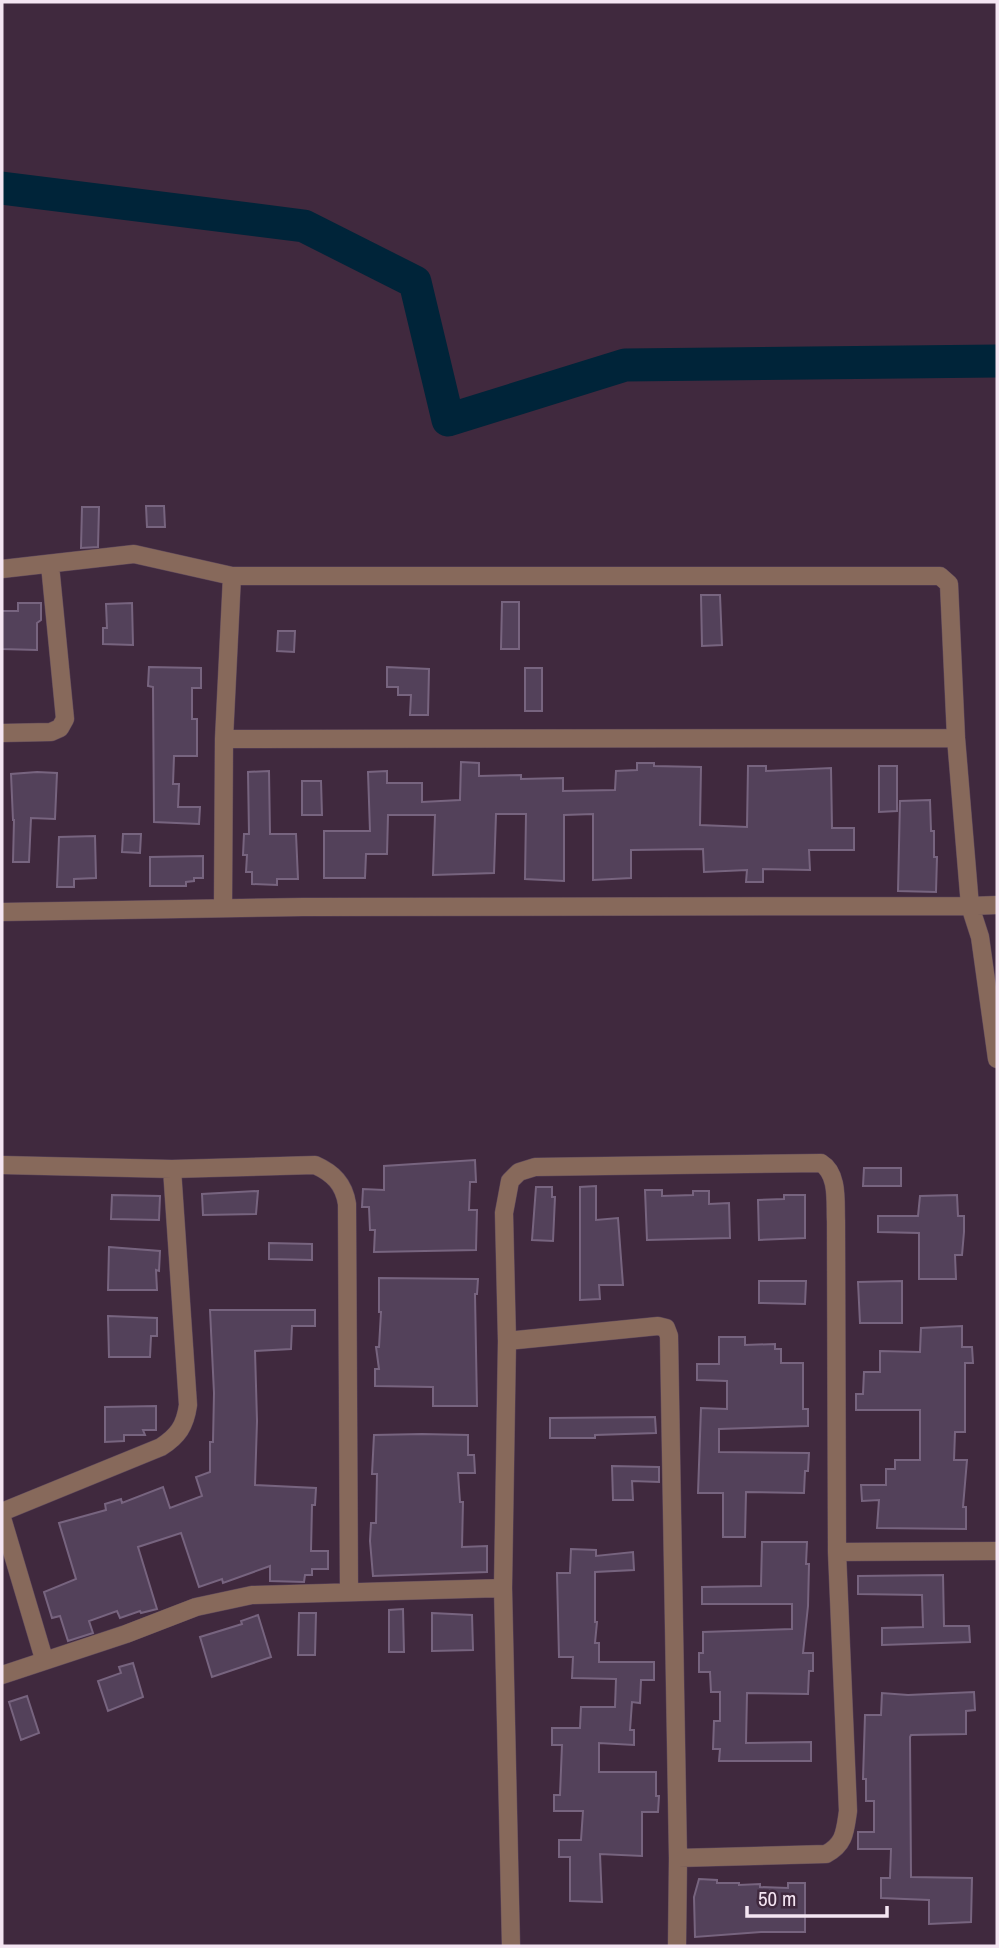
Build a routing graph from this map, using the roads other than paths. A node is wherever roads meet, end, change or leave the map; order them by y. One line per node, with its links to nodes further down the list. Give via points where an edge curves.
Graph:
1 (50, 565): 2 (street); 3 (street, via 134,554); 4 (street, via 65,719 51,732)
2 (2, 569)
3 (232, 576): 5 (street, via 940,576 948,584); 6 (street)
4 (2, 733)
5 (956, 738): 6 (street); 8 (street)
6 (223, 739): 9 (street)
7 (997, 905): 8 (street)
8 (970, 906): 9 (street); 11 (street, via 981,937)
9 (223, 908): 10 (street)
10 (2, 912)
11 (997, 1059)
12 (2, 1165): 13 (street)
13 (172, 1169): 15 (street, via 186,1421 161,1447); 20 (street, via 315,1165 345,1191)
14 (507, 1341): 18 (street, via 504,1213 510,1181 519,1172 552,1166 826,1166 833,1178 836,1222); 19 (street); 23 (street, via 658,1325 666,1328 669,1336)
15 (2, 1512)
16 (2, 1518): 21 (street)
17 (997, 1551): 18 (street)
18 (836, 1552): 23 (street, via 848,1811 845,1836 838,1848 826,1854)
19 (503, 1588): 20 (street); 24 (street)
20 (349, 1592): 21 (street, via 253,1595 196,1607)
21 (44, 1659): 22 (street)
22 (2, 1675)
23 (678, 1858): 25 (street)
24 (511, 1946)
25 (677, 1946)

